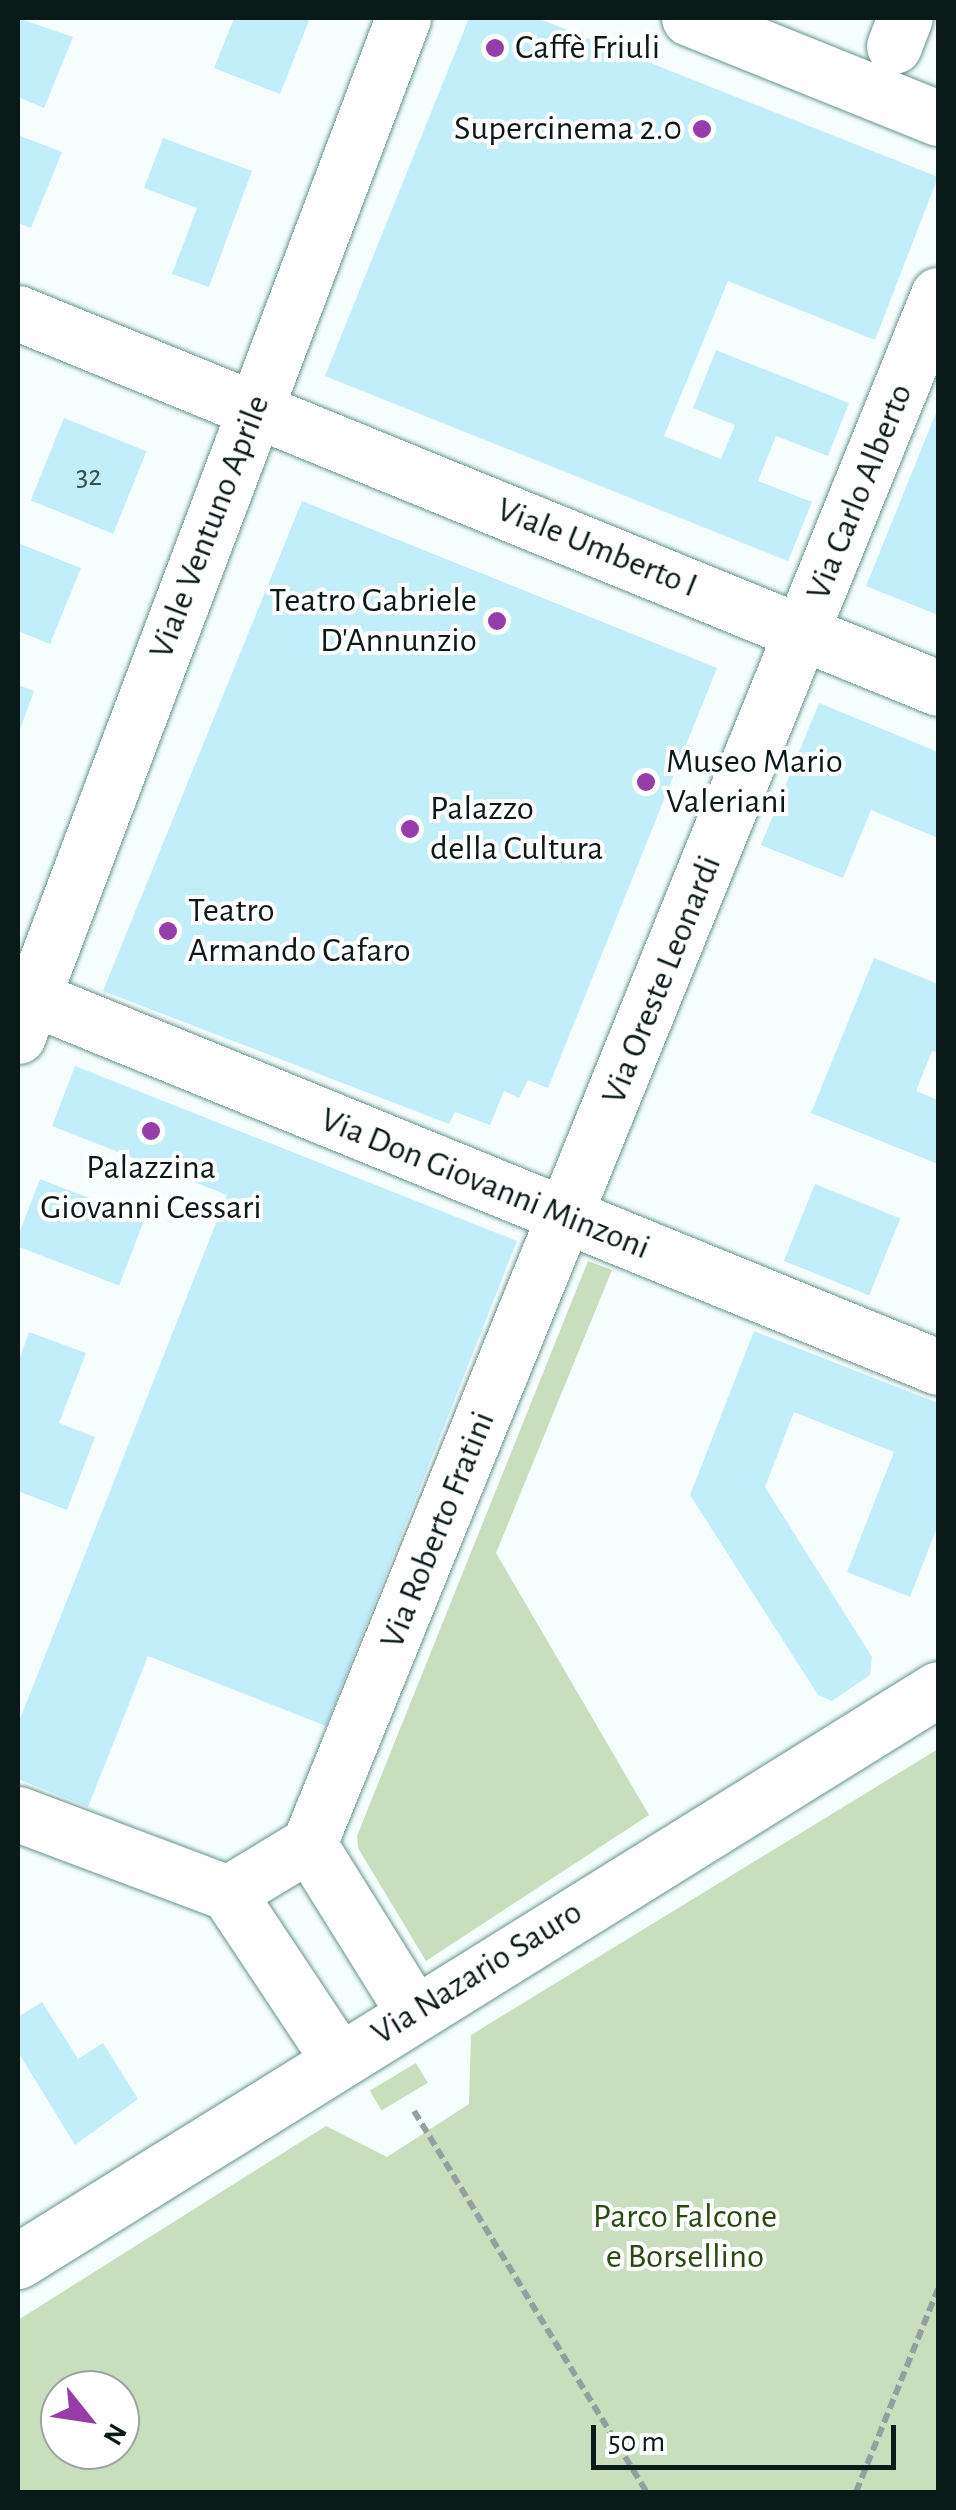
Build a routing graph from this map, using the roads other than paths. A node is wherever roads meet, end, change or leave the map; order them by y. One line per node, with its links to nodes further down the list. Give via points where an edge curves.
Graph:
1 (402, 18): 6 (street, Viale Ventuno Aprile)
2 (689, 18): 3 (street)
3 (938, 118)
4 (938, 295): 7 (street, Via Carlo Alberto)
5 (18, 313): 6 (street, Viale Umberto I)
6 (254, 408): 7 (street, Viale Umberto I); 9 (street, Viale Ventuno Aprile)
7 (804, 633): 8 (street, Viale Umberto I); 10 (street, Via Oreste Leonardi)
8 (938, 688)
9 (22, 1009): 10 (street, Via Don Giovanni Minzoni)
10 (566, 1217): 11 (street, Via Don Giovanni Minzoni); 14 (street, Via Roberto Fratini)
11 (938, 1368)
12 (938, 1689): 16 (street, Via Nazario Sauro)
13 (18, 1814): 15 (street)
14 (310, 1844): 15 (street); 16 (street)
15 (228, 1893): 17 (street)
16 (414, 2013): 17 (street, Via Nazario Sauro)
17 (339, 2060): 18 (street, Via Nazario Sauro)
18 (18, 2261)

